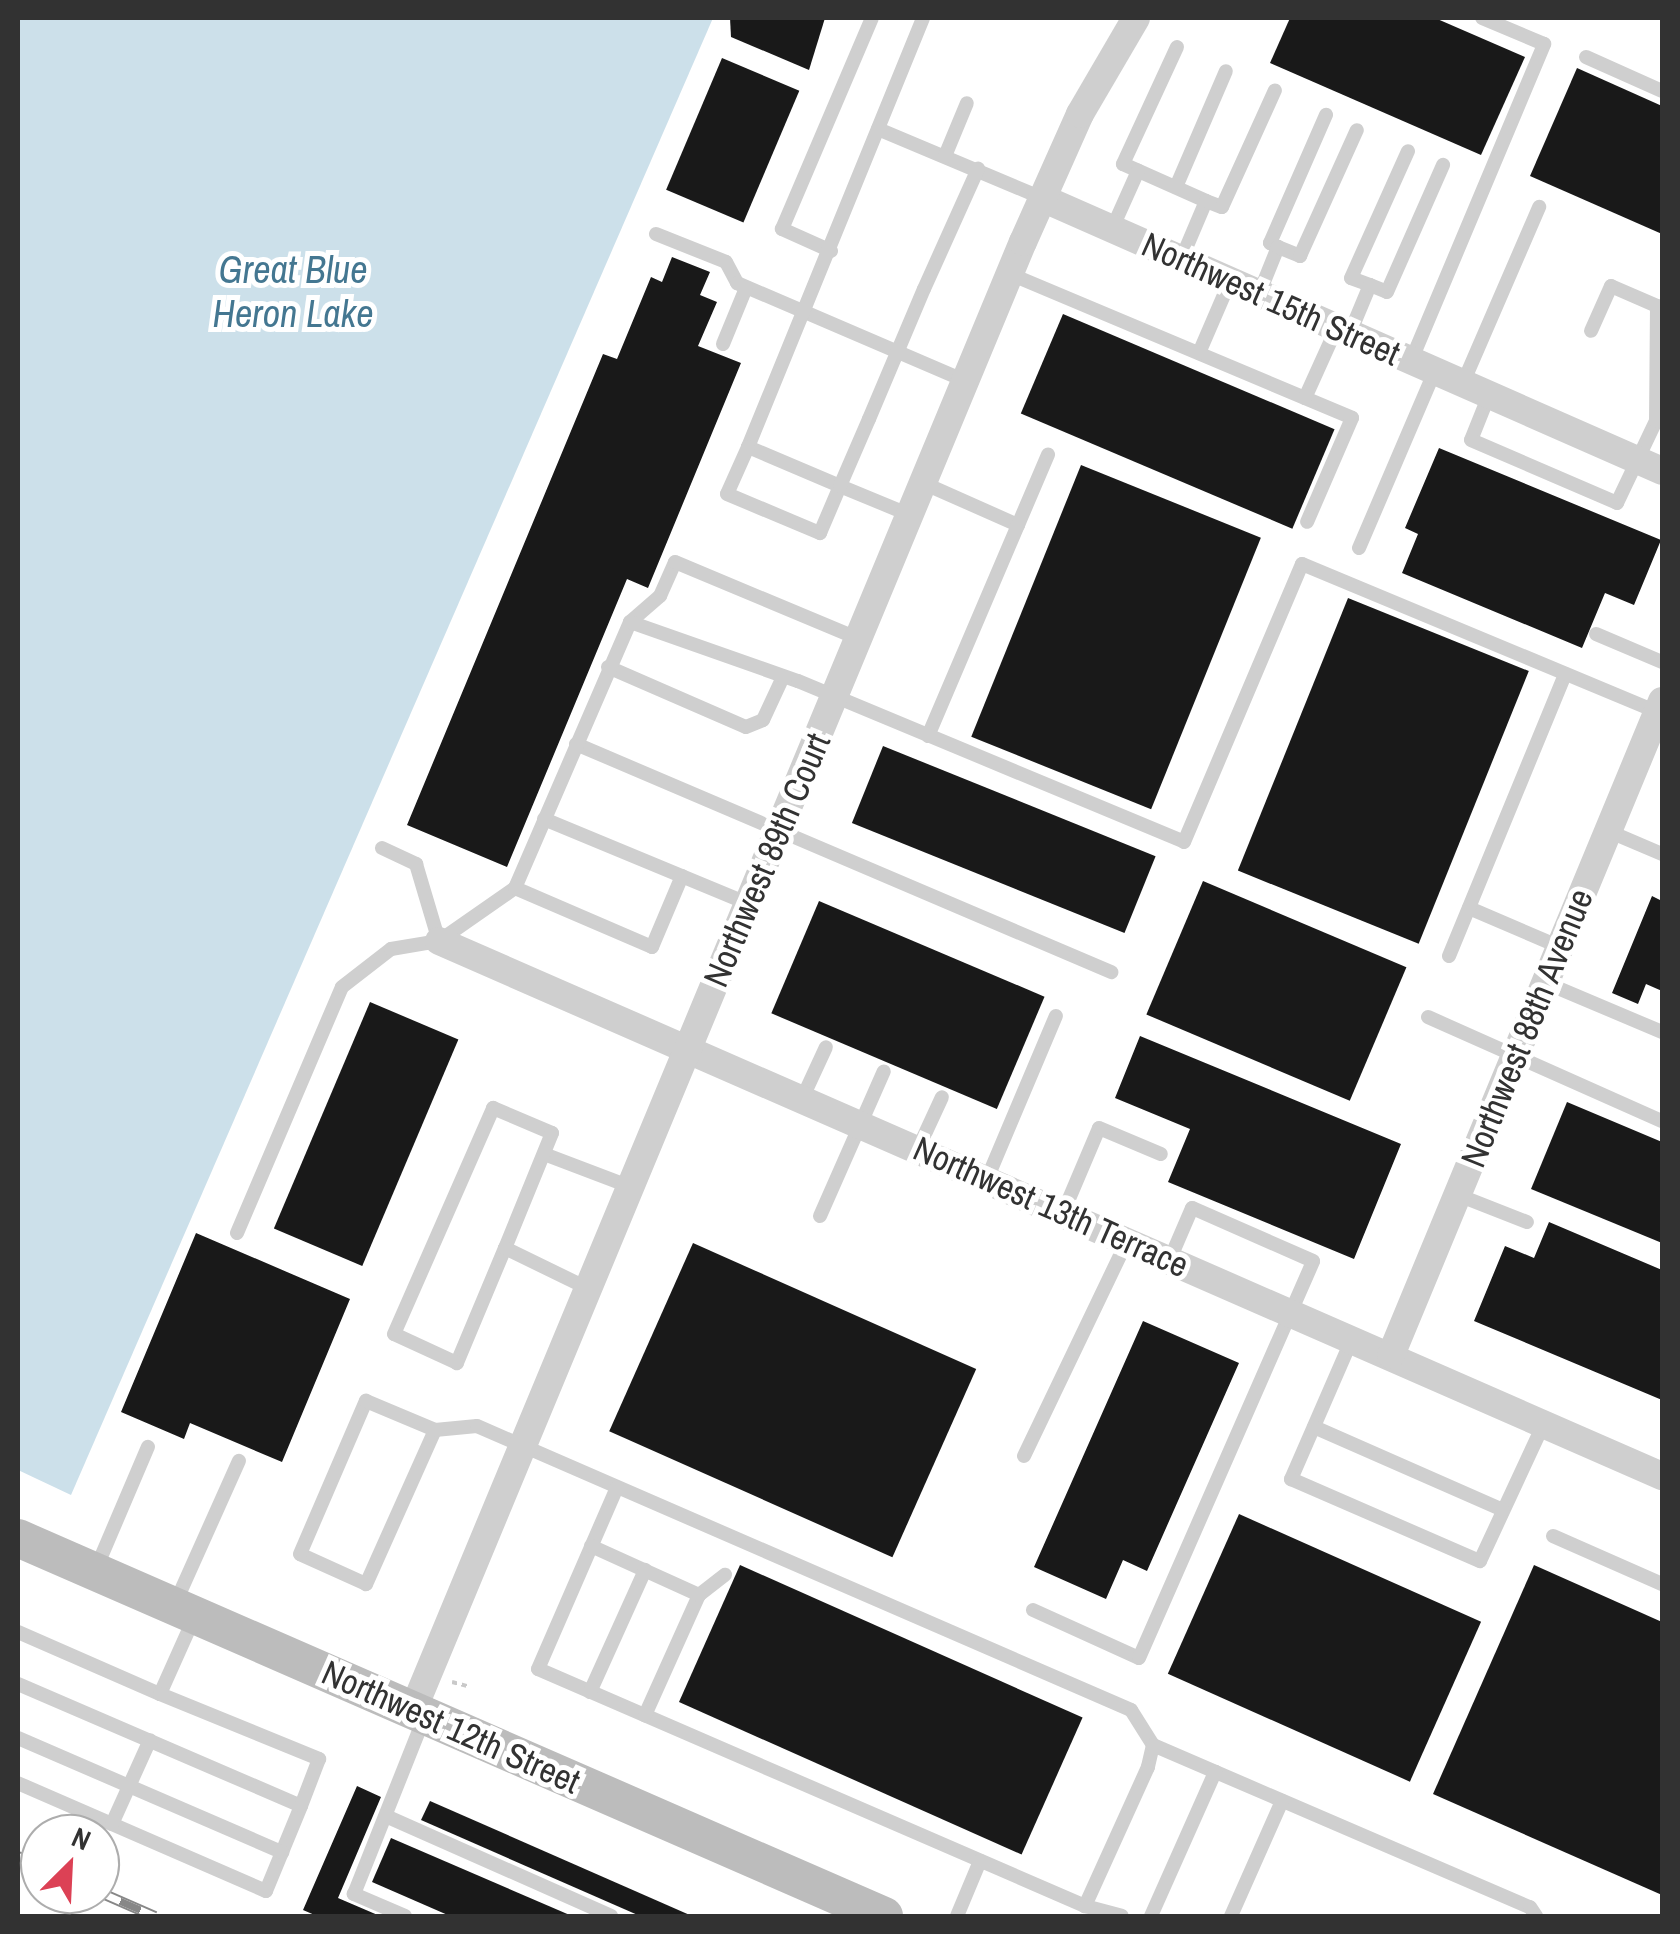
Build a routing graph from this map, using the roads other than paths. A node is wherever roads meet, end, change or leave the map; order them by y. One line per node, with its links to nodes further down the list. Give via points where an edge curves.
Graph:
1 (872, 18): 26 (lane, via 782,229)
2 (923, 18): 12 (lane)
3 (1136, 18): 20 (street, Northwest 89th Court, via 1080,114)
4 (1482, 18): 39 (lane, via 1544,44)
5 (1177, 47): 18 (lane, via 1122,164)
6 (1586, 57): 9 (lane)
7 (1226, 71): 19 (lane)
8 (1275, 90): 21 (lane, via 1222,207)
9 (1662, 90)
10 (967, 103): 15 (lane)
11 (1326, 115): 25 (lane, via 1270,243)
12 (878, 129): 15 (lane, Northwest 15th Street); 26 (lane)
13 (1357, 130): 25 (lane, via 1300,256)
14 (1408, 152): 30 (lane, via 1351,278)
15 (945, 156): 17 (lane, Northwest 15th Street)
16 (1443, 166): 30 (lane, via 1387,292)
17 (978, 169): 20 (lane, Northwest 15th Street); 37 (lane)
18 (1138, 171): 19 (lane); 23 (lane)
19 (1176, 187): 21 (lane)
20 (1042, 198): 23 (street, Northwest 15th Street); 28 (street, Northwest 89th Court)
21 (1206, 200): 27 (lane)
22 (1540, 207): 41 (lane)
23 (1112, 229): 27 (street, Northwest 15th Street)
24 (656, 234): 31 (lane, via 726,262)
25 (1278, 247): 32 (lane)
26 (831, 251): 33 (lane)
27 (1181, 260): 29 (street, Northwest 15th Street)
28 (1010, 274): 38 (lane); 40 (street, Northwest 89th Court)
29 (1230, 281): 32 (street, Northwest 15th Street); 38 (lane)
30 (1370, 285): 34 (lane)
31 (746, 288): 33 (lane); 36 (lane)
32 (1258, 294): 34 (street, Northwest 15th Street)
33 (806, 313): 37 (lane); 44 (lane)
34 (1343, 330): 39 (street, Northwest 15th Street); 43 (lane)
35 (1591, 331): 46 (lane, via 1610,286 1657,306)
36 (723, 344)
37 (897, 352): 40 (lane); 48 (lane)
38 (1199, 353): 43 (lane)
39 (1423, 366): 41 (street, Northwest 15th Street); 52 (lane)
40 (966, 380): 47 (street, Northwest 89th Court)
41 (1463, 383): 42 (street, Northwest 15th Street)
42 (1490, 395): 46 (street, Northwest 15th Street); 46 (lane, via 1471,440 1618,503)
43 (1305, 398): 50 (lane, via 1352,418)
44 (748, 447): 48 (lane); 48 (lane, via 728,494 820,534)
45 (1048, 454): 51 (lane)
46 (1650, 465)
47 (924, 482): 49 (street, Northwest 89th Court); 51 (lane)
48 (840, 486): 49 (lane)
49 (910, 515): 55 (street, Northwest 89th Court)
50 (1307, 522)
51 (1018, 525): 62 (lane)
52 (1359, 548)
53 (630, 622): 55 (lane, via 660,596 674,562); 57 (lane); 59 (lane)
54 (1596, 634): 56 (lane)
55 (859, 639): 60 (street, Northwest 89th Court)
56 (1662, 662)
57 (608, 667): 59 (lane, via 746,727 762,720); 63 (lane)
58 (1565, 674): 61 (lane); 62 (lane, via 1302,564 1184,842); 72 (lane)
59 (783, 677): 60 (lane)
60 (835, 697): 62 (lane); 66 (street, Northwest 89th Court)
61 (1660, 707): 65 (street, Northwest 88th Avenue)
62 (928, 736)
63 (576, 744): 64 (lane); 66 (lane)
64 (544, 819): 69 (lane); 70 (lane)
65 (1608, 831): 68 (lane); 74 (street, Northwest 88th Avenue)
66 (779, 832): 71 (street, Northwest 89th Court); 76 (lane)
67 (382, 848): 73 (lane, via 416,864)
68 (1662, 854)
69 (682, 876): 70 (lane, via 652,947); 71 (lane)
70 (515, 888): 73 (lane)
71 (749, 904): 82 (street, Northwest 89th Court)
72 (1469, 908): 74 (lane); 75 (lane)
73 (440, 940): 82 (street, Northwest 13th Terrace); 98 (lane, via 392,949 342,987)
74 (1560, 947): 77 (street, Northwest 88th Avenue)
75 (1450, 956)
76 (1111, 972)
77 (1546, 983): 80 (lane); 83 (street, Northwest 88th Avenue)
78 (1056, 1016): 92 (lane)
79 (1428, 1018): 83 (lane)
80 (1662, 1032)
81 (826, 1046): 86 (lane)
82 (688, 1049): 86 (street, Northwest 13th Terrace); 93 (street, Northwest 89th Court)
83 (1515, 1055): 87 (lane); 94 (street, Northwest 88th Avenue)
84 (884, 1071): 88 (lane)
85 (942, 1097): 89 (lane)
86 (802, 1099): 88 (street, Northwest 13th Terrace)
87 (1662, 1120)
88 (861, 1124): 89 (street, Northwest 13th Terrace); 96 (lane)
89 (918, 1149): 92 (street, Northwest 13th Terrace)
90 (544, 1154): 93 (lane); 100 (lane); 100 (lane, via 552,1133 494,1108 394,1334 458,1362)
91 (1162, 1154): 95 (lane, via 1099,1128)
92 (987, 1179): 95 (street, Northwest 13th Terrace)
93 (631, 1187): 102 (street, Northwest 89th Court)
94 (1458, 1194): 97 (lane); 105 (street, Northwest 88th Avenue)
95 (1063, 1212): 99 (street, Northwest 13th Terrace)
96 (820, 1216)
97 (1528, 1222)
98 (237, 1233)
99 (1127, 1240): 101 (street, Northwest 13th Terrace); 111 (lane)
100 (505, 1248): 102 (lane)
101 (1170, 1259): 103 (street, Northwest 13th Terrace); 103 (lane, via 1192,1208 1313,1261)
102 (589, 1289): 110 (street, Northwest 89th Court)
103 (1290, 1312): 104 (street, Northwest 13th Terrace); 124 (lane, via 1139,1658)
104 (1352, 1339): 105 (street, Northwest 13th Terrace); 107 (lane)
105 (1391, 1356): 106 (street, Northwest 13th Terrace)
106 (1544, 1423): 113 (street, Northwest 13th Terrace); 115 (lane)
107 (1314, 1427): 115 (lane); 115 (lane, via 1291,1479 1480,1561)
108 (435, 1430): 108 (lane, via 366,1401 300,1554 366,1584); 110 (lane, via 477,1426)
109 (148, 1447): 120 (lane)
110 (523, 1447): 114 (lane); 130 (street, Northwest 89th Court)
111 (1024, 1456)
112 (239, 1462): 125 (lane)
113 (1662, 1476)
114 (616, 1487): 118 (lane); 134 (lane, via 1130,1710)
115 (1503, 1510)
116 (1553, 1536): 122 (lane)
117 (18, 1538): 120 (main road, Northwest 12th Street)
118 (591, 1546): 119 (lane); 128 (lane, via 538,1669)
119 (645, 1570): 123 (lane); 128 (lane)
120 (95, 1572): 125 (main road, Northwest 12th Street)
121 (724, 1575): 123 (lane)
122 (1662, 1584)
123 (699, 1595): 131 (lane)
124 (1033, 1610)
125 (185, 1611): 129 (lane); 130 (main road, Northwest 12th Street)
126 (18, 1632): 129 (lane)
127 (18, 1684): 133 (lane)
128 (590, 1692): 131 (lane)
129 (160, 1694): 139 (lane, via 319,1759)
130 (419, 1713): 142 (lane); 149 (main road, Northwest 12th Street)
131 (644, 1715): 145 (lane)
132 (18, 1738): 137 (lane)
133 (150, 1740): 137 (lane); 139 (lane)
134 (1153, 1745): 135 (lane); 146 (lane)
135 (1215, 1772): 138 (lane); 152 (lane)
136 (18, 1783): 140 (lane)
137 (129, 1786): 141 (lane); 144 (lane)
138 (1282, 1801): 153 (lane); 154 (lane)
139 (301, 1806): 144 (lane)
140 (89, 1814)
141 (116, 1814)
142 (388, 1817): 147 (lane, via 354,1894); 148 (lane)
143 (120, 1827): 144 (lane, via 266,1890)
144 (282, 1852)
145 (980, 1861): 146 (lane); 150 (lane)
146 (1085, 1906): 151 (lane)
147 (406, 1916)
148 (610, 1916)
149 (884, 1916)
150 (957, 1916)
151 (1122, 1916)
152 (1151, 1916)
153 (1230, 1916)
154 (1536, 1916)

